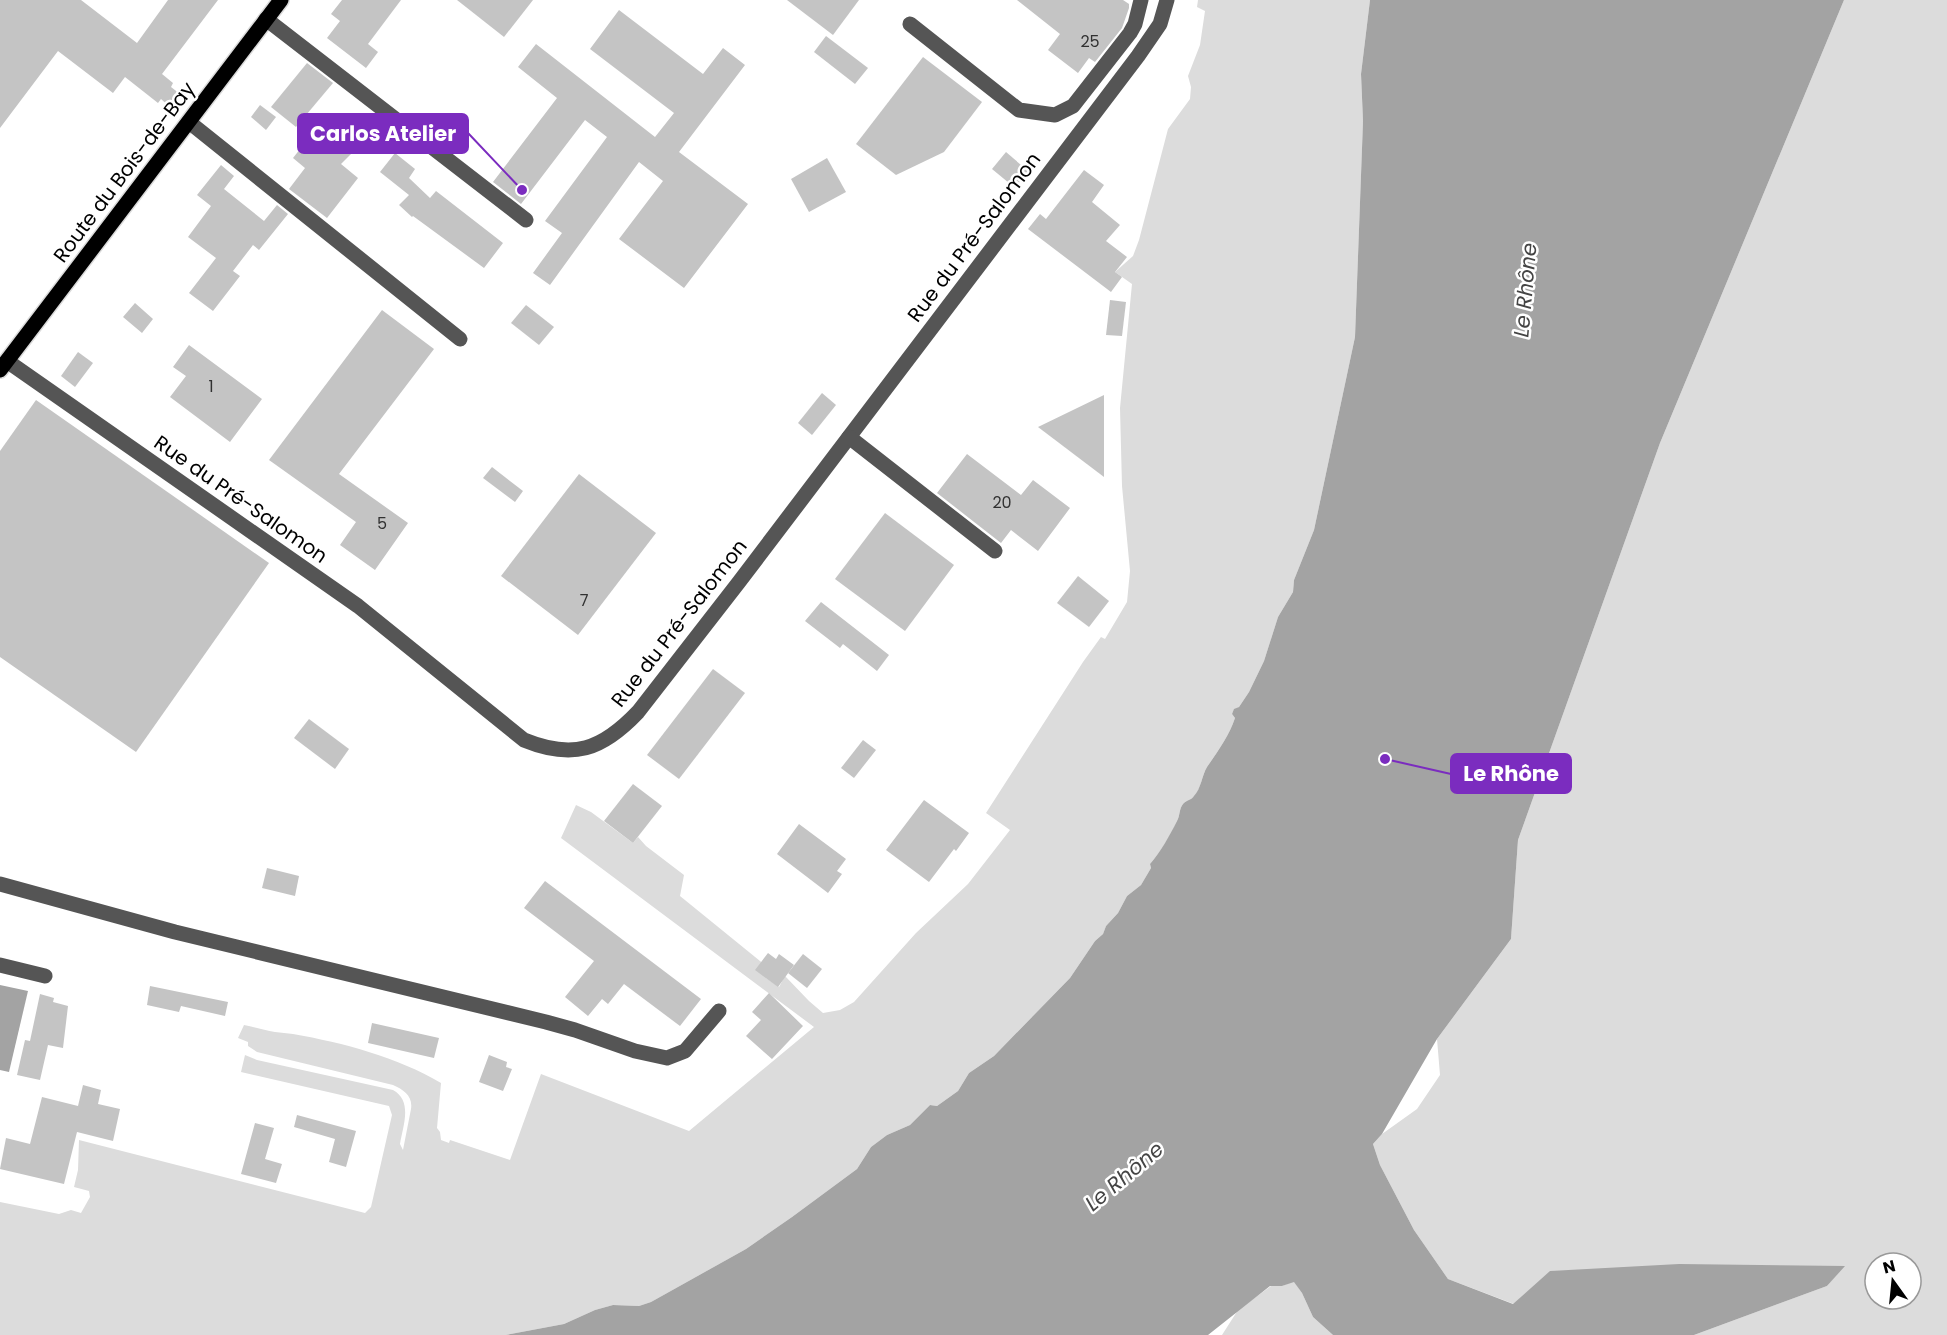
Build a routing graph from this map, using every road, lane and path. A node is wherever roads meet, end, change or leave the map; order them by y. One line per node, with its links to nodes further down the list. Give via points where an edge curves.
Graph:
1 (281, 0): 4 (main road, Route du Bois-de-Bay)
2 (1141, 0): 5 (street, via 1130,33 1073,106 1055,115 1018,110)
3 (1167, 0): 10 (street, Rue du Pré-Salomon, via 1160,24 1138,56)
4 (266, 19): 6 (main road, Route du Bois-de-Bay); 7 (street)
5 (910, 24)
6 (189, 122): 8 (street); 9 (main road, Route du Bois-de-Bay)
7 (526, 220)
8 (460, 339)
9 (4, 365): 10 (street, Rue du Pré-Salomon, via 358,606 524,740 557,751 592,746 625,725)
10 (849, 437): 11 (street)
11 (995, 551)
12 (0, 884): 15 (street, via 175,932 556,1024 659,1057 685,1051)
13 (0, 965): 14 (street)
14 (45, 976)
15 (719, 1011)

